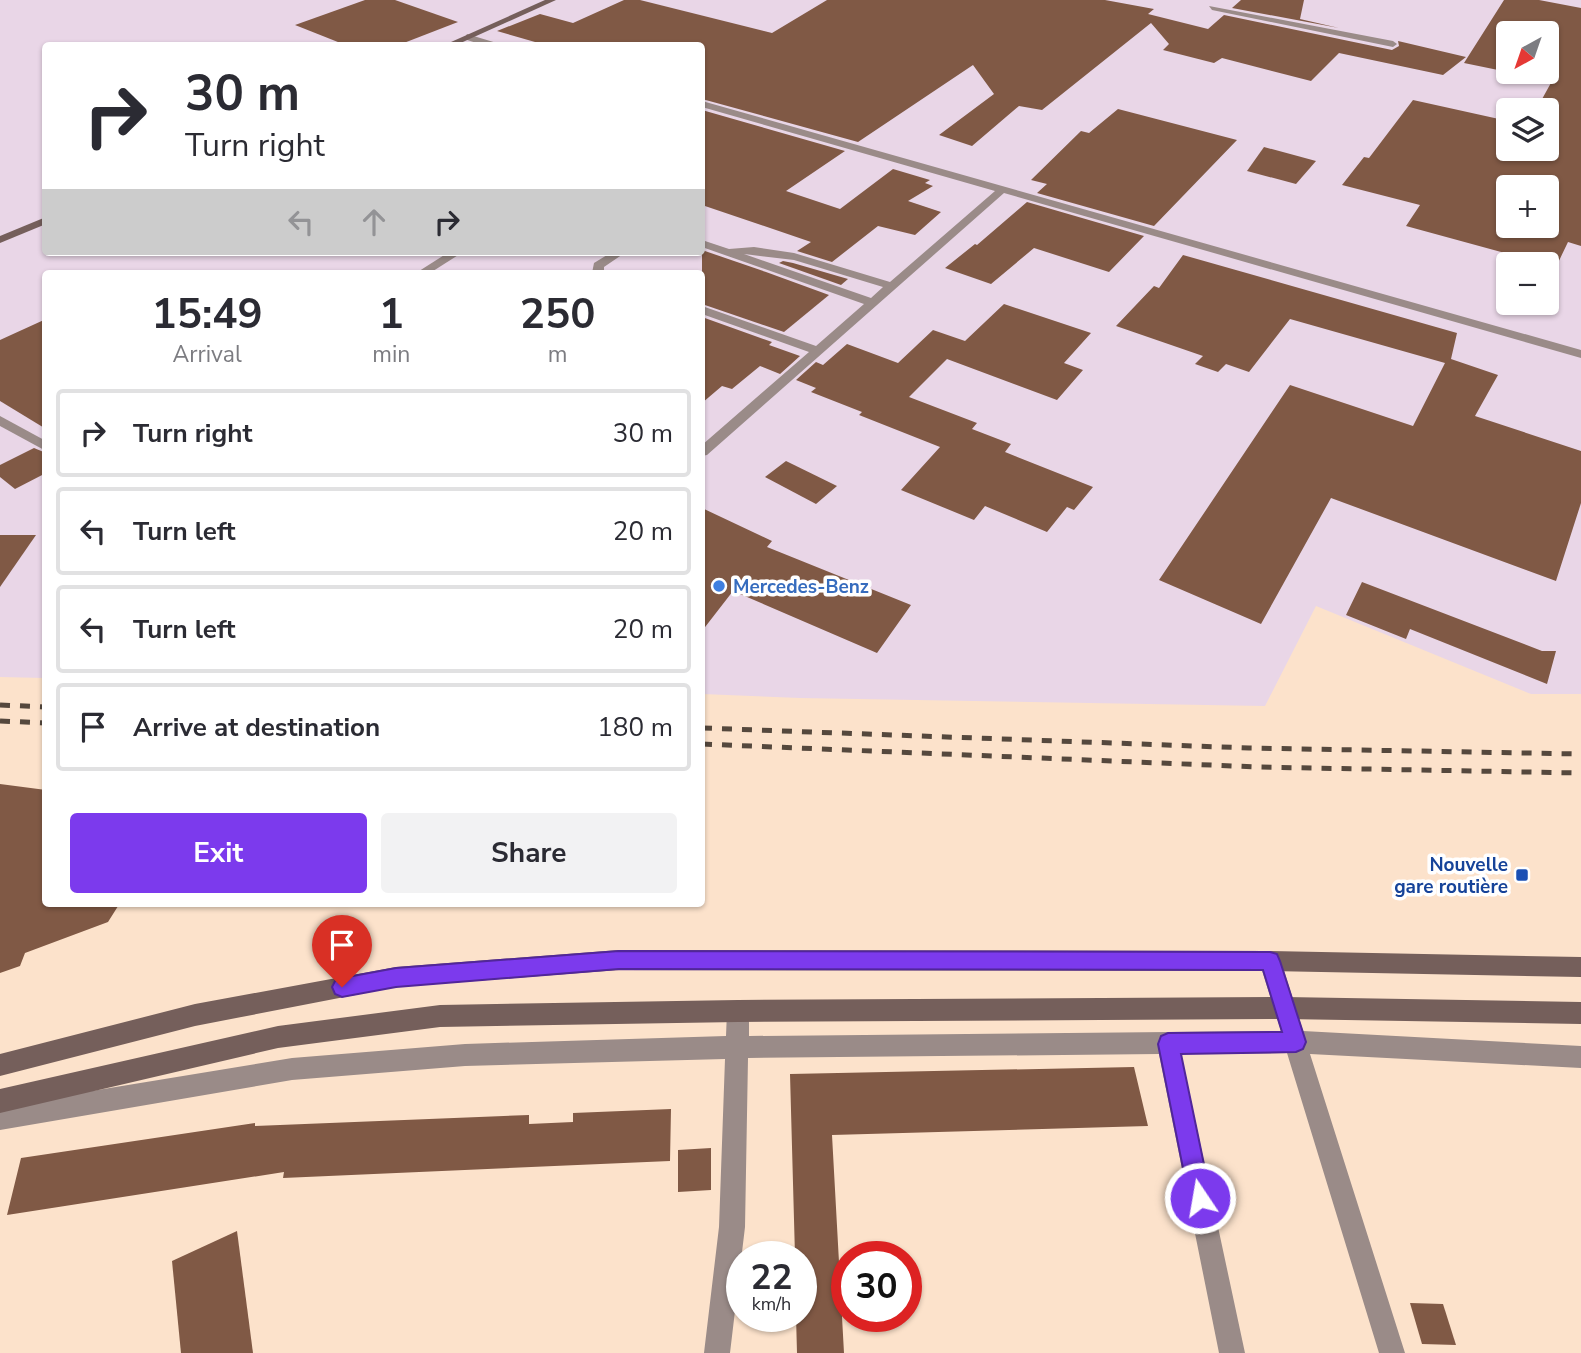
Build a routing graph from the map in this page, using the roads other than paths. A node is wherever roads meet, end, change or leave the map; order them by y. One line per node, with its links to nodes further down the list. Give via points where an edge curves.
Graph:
1 (552, 0): 3 (main road)
2 (1212, 8): 6 (street)
3 (467, 37): 4 (main road); 5 (street)
4 (455, 42)
5 (484, 42)
6 (1394, 44)
7 (705, 106): 8 (street)
8 (1003, 188): 17 (street); 21 (street)
9 (42, 222): 10 (main road)
10 (0, 240)
11 (705, 244): 12 (street)
12 (723, 251): 17 (street, via 788,254); 18 (street)
13 (450, 256): 15 (street)
14 (614, 256): 16 (street)
15 (427, 270)
16 (598, 270)
17 (891, 286): 18 (street)
18 (873, 303): 20 (street)
19 (705, 311): 20 (street)
20 (818, 351): 24 (street)
21 (1581, 354)
22 (0, 420): 23 (street)
23 (42, 445)
24 (705, 449)
25 (1270, 961): 26 (main road); 27 (street); 34 (main road, via 619,960 396,977 195,1015)
26 (1581, 967)
27 (1285, 1008): 28 (main road); 29 (main road); 30 (street)
28 (738, 1010): 32 (street); 35 (main road, via 440,1016 278,1037)
29 (1581, 1013)
30 (1296, 1042): 31 (street); 33 (street); 39 (street)
31 (1168, 1044): 32 (street); 38 (street)
32 (738, 1047): 36 (street, via 465,1055 292,1069); 37 (street, via 732,1227)
33 (1581, 1057)
34 (0, 1065)
35 (0, 1101)
36 (0, 1118)
37 (717, 1353)
38 (1232, 1353)
39 (1392, 1353)

